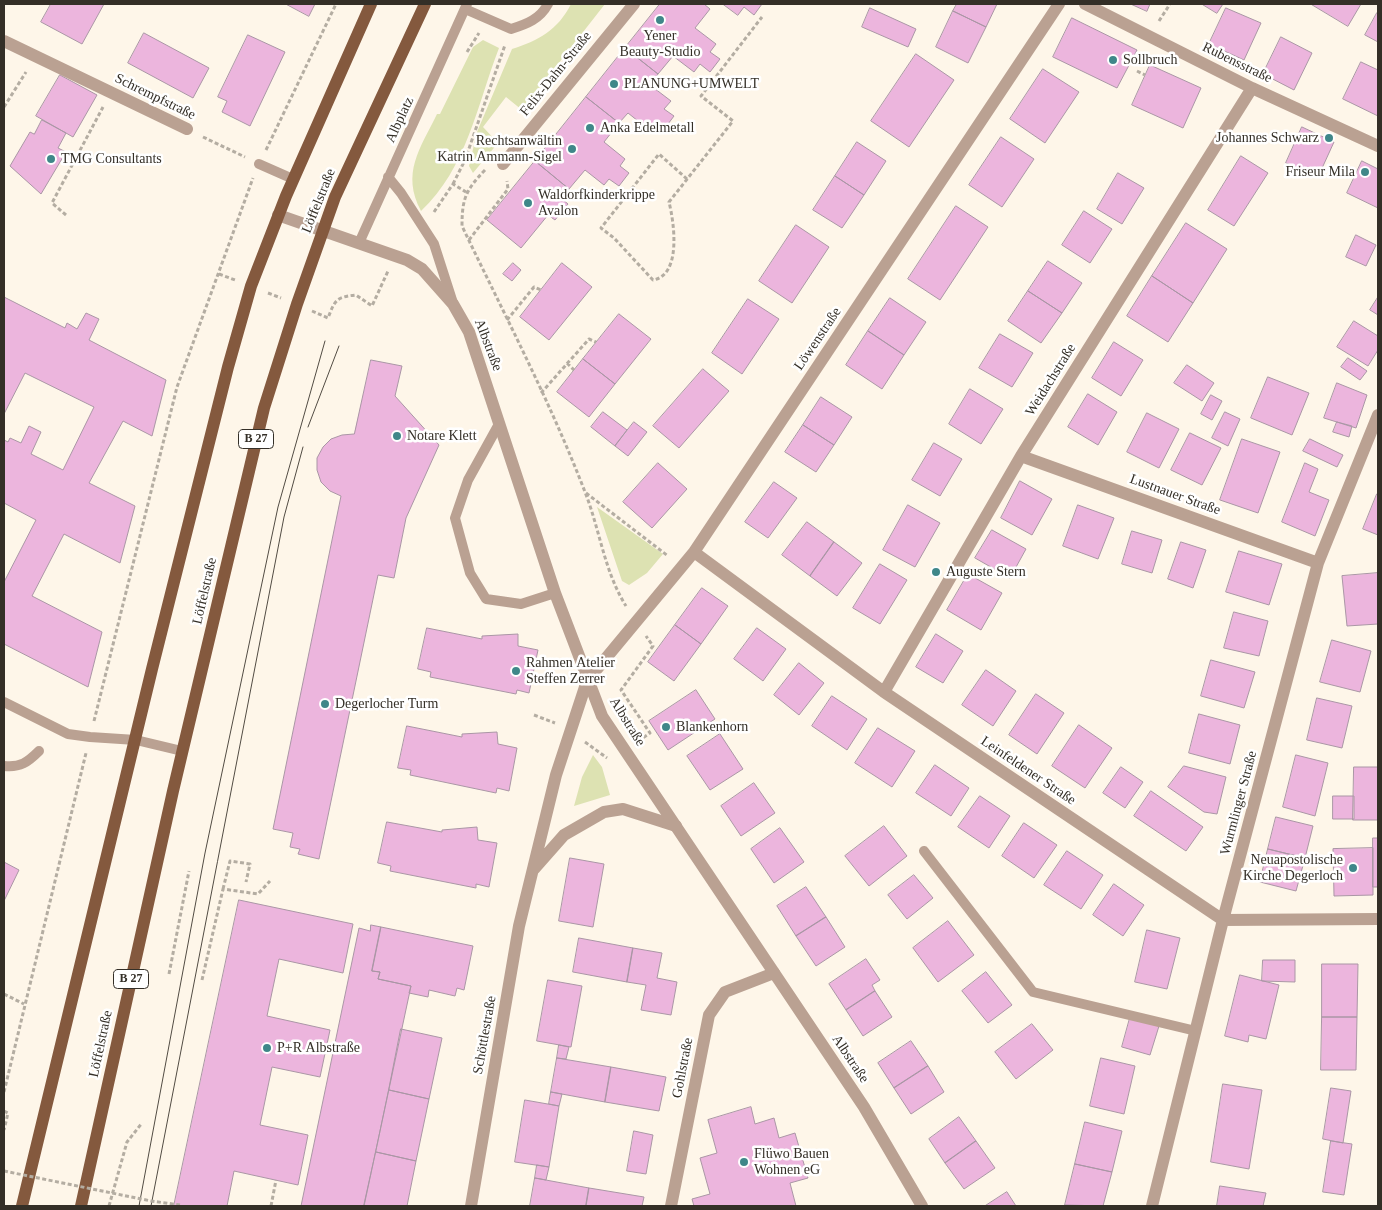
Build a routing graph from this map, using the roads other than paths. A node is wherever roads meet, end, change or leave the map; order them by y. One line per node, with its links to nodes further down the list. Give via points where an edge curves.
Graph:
1 (371, 4): 15 (main road)
2 (425, 4): 17 (main road, Löffelstraße / B 27)
3 (548, 4): 7 (lane, Albplatz, via 543,13 528,24 511,29)
4 (634, 4): 13 (street, Felix-Dahn-Straße)
5 (1059, 4): 23 (street, Löwenstraße)
6 (1085, 4): 9 (street, Rubensstraße)
7 (466, 6): 14 (lane, Albplatz)
8 (4, 41): 10 (street, Schrempfstraße)
9 (1252, 88): 11 (street, Rubensstraße); 22 (street, Weidachstraße)
10 (187, 129)
11 (1378, 146)
12 (259, 164): 15 (lane)
13 (503, 164)
14 (388, 177): 18 (lane, Albplatz); 19 (lane, via 434,244)
15 (293, 179): 16 (main road)
16 (278, 215): 17 (street, Albstraße); 29 (main road, via 251,286 228,367)
17 (322, 231): 18 (street, Albstraße); 31 (main road, Löffelstraße / B 27, via 264,408)
18 (359, 243): 19 (street, Albstraße, via 395,255 422,269)
19 (453, 304): 21 (street, Albstraße, via 469,332)
20 (1378, 416): 24 (street, Wurmlinger Straße)
21 (499, 424): 25 (street, Albstraße); 25 (lane, via 468,480 455,518 470,573 486,599 521,604)
22 (1021, 456): 24 (street, Lustnauer Straße); 27 (street, Weidachstraße)
23 (694, 552): 26 (street, Löwenstraße); 27 (street, Leinfeldener Straße)
24 (1318, 563): 37 (street, Wurmlinger Straße)
25 (556, 593): 26 (street, Albstraße)
26 (588, 681): 33 (street, Albstraße, via 602,716); 35 (street, Schöttlestraße, via 556,775)
27 (884, 692): 37 (street, Leinfeldener Straße)
28 (4, 702): 29 (lane, via 68,734)
29 (136, 740): 31 (lane); 40 (main road)
30 (38, 750): 32 (lane, via 28,762 14,767)
31 (182, 752): 41 (main road, Löffelstraße / B 27)
32 (4, 766)
33 (676, 826): 35 (street, Schöttlestraße, via 623,809 604,812 564,834); 38 (street, Albstraße)
34 (924, 851): 39 (lane, via 1033,992)
35 (533, 870): 42 (street, Schöttlestraße, via 519,926)
36 (1378, 919): 37 (street)
37 (1223, 920): 39 (street, Wurmlinger Straße)
38 (774, 973): 43 (street, Gohlstraße, via 725,992 709,1015); 44 (street, Albstraße, via 864,1107)
39 (1196, 1030): 45 (street, Wurmlinger Straße)
40 (22, 1206)
41 (80, 1206)
42 (471, 1206)
43 (671, 1206)
44 (922, 1206)
45 (1152, 1206)

